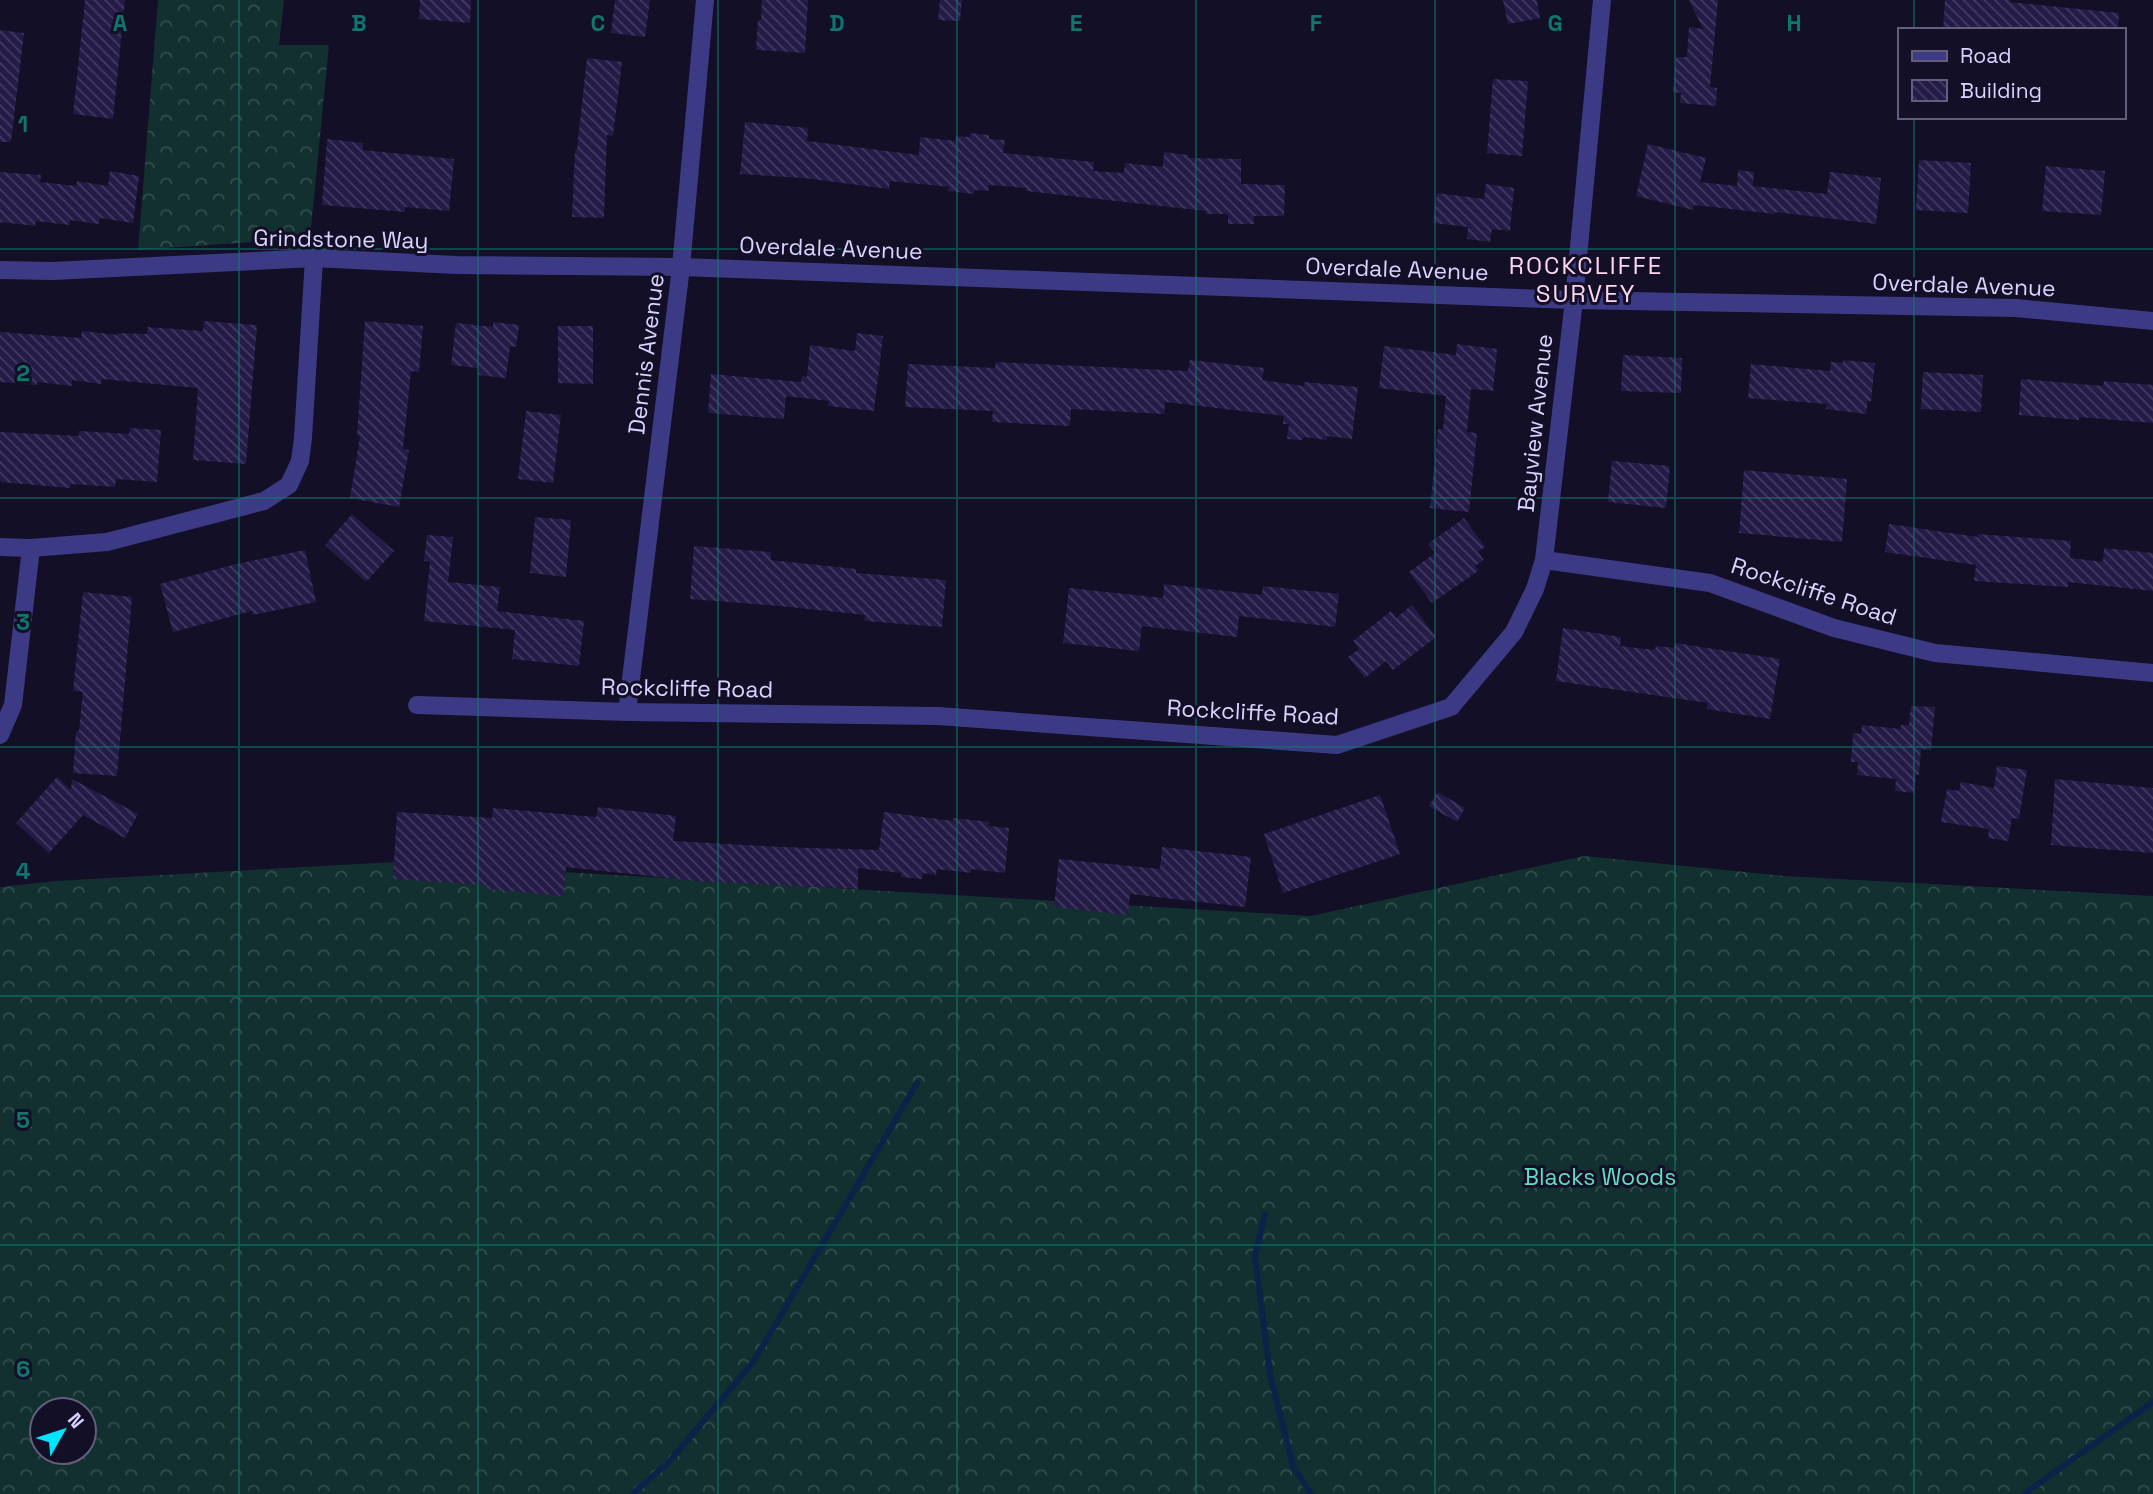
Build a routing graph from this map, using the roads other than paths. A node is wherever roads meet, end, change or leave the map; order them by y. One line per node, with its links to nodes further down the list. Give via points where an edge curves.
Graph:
1 (705, 0): 4 (street, Dennis Avenue)
2 (1602, 0): 6 (street, Bayview Avenue)
3 (314, 258): 4 (street, Grindstone Way); 5 (street, Grindstone Way); 9 (street, via 300,461 289,485 264,501 107,542)
4 (681, 267): 6 (street, Overdale Avenue); 13 (street, Dennis Avenue)
5 (0, 270)
6 (1574, 300): 7 (street, Overdale Avenue, via 2016,308); 10 (street, Bayview Avenue)
7 (2153, 321)
8 (0, 547): 9 (street)
9 (31, 548): 14 (street, via 13,705)
10 (1544, 560): 11 (street, Rockcliffe Road, via 1710,583 1833,628 1935,653); 13 (street, Rockcliffe Road, via 1514,632 1451,707 1337,745 938,716)
11 (2153, 673)
12 (417, 705): 13 (street, Rockcliffe Road)
13 (626, 712)
14 (0, 735)

